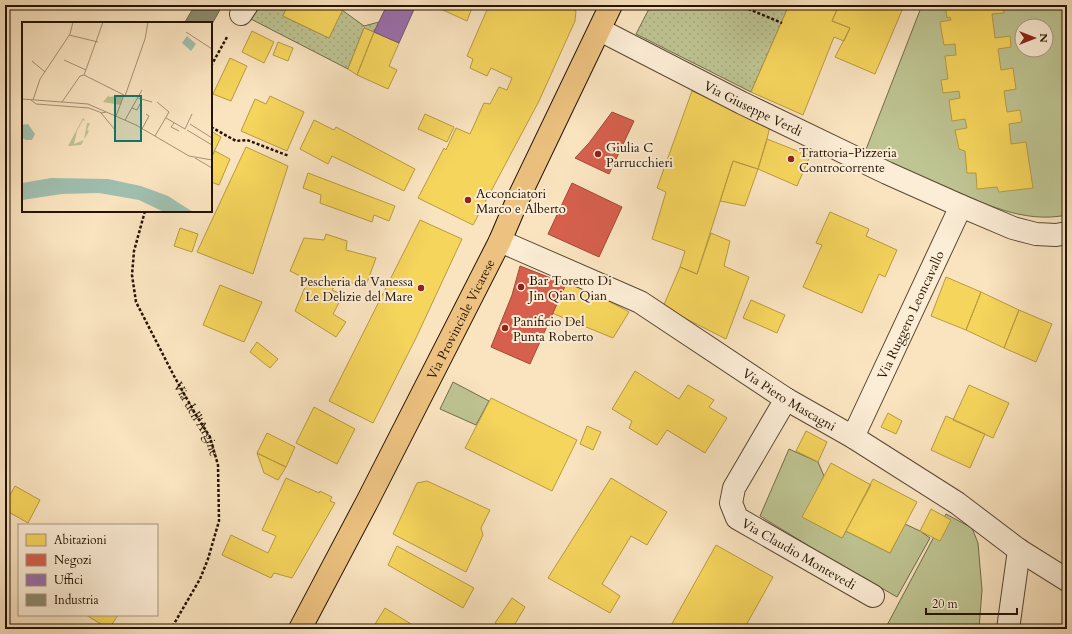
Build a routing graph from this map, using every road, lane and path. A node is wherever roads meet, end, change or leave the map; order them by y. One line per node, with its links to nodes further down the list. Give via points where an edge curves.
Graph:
1 (611, 5): 5 (main road, Via Provinciale Vicarese)
2 (739, 5): 4 (path)
3 (244, 10): 6 (path)
4 (782, 23)
5 (600, 30): 9 (street, Via Giuseppe Verdi, via 742,103); 12 (main road, Via Provinciale Vicarese)
6 (212, 64)
7 (212, 128): 8 (path, via 236,141 247,140)
8 (289, 156)
9 (960, 206): 11 (street, Via Giuseppe Verdi, via 1013,228 1036,234); 14 (street, Via Ruggero Leoncavallo)
10 (145, 212): 18 (path, Via dell'Argine, via 134,250 132,275 136,302 174,376 210,436 218,465 219,521 200,579)
11 (1067, 233)
12 (500, 241): 13 (street, Via Piero Mascagni, via 640,302); 19 (main road, Via Provinciale Vicarese)
13 (786, 399): 14 (street, Via Piero Mascagni); 17 (street, Via Claudio Montevedi, via 734,488 731,503 737,518)
14 (856, 430): 15 (street, Via Piero Mascagni)
15 (1019, 550): 16 (street, Via Piero Mascagni); 20 (street)
16 (1067, 580)
17 (873, 596)
18 (171, 629)
19 (300, 629)
20 (1008, 629)

